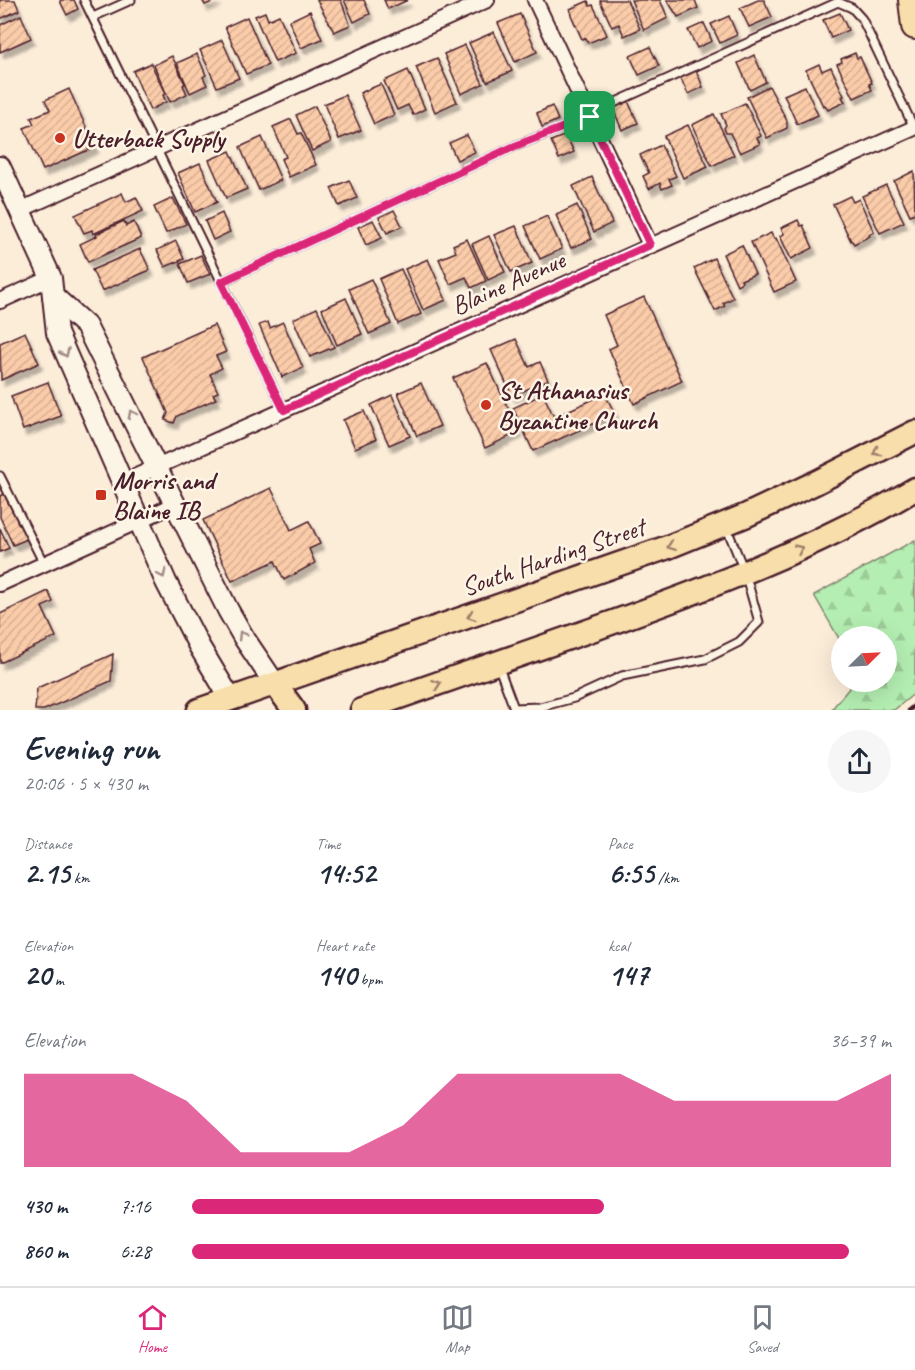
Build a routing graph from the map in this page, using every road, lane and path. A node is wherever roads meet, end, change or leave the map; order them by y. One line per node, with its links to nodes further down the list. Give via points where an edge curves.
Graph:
1 (84, 0): 6 (lane)
2 (131, 0): 6 (lane)
3 (487, 0): 10 (street)
4 (535, 0): 8 (street)
5 (912, 0): 7 (highway)
6 (93, 17): 10 (lane)
7 (915, 26)
8 (590, 117): 9 (lane, via 838,2 852,8 862,19); 13 (street); 14 (lane, via 515,146)
9 (914, 128): 13 (street, Blaine Avenue)
10 (157, 148): 12 (street); 14 (lane)
11 (0, 167): 12 (main road)
12 (20, 210): 15 (main road)
13 (650, 245): 17 (street, Blaine Avenue)
14 (221, 282): 17 (lane)
15 (52, 287): 16 (street); 19 (main road, one-way to 15, via 86,326); 21 (main road, one-way to 21, via 57,333)
16 (0, 301)
17 (284, 410): 19 (street, Blaine Avenue)
18 (915, 432): 25 (main road, South Harding Street, one-way to 25, via 817,483)
19 (158, 467): 21 (street, Blaine Avenue); 23 (main road)
20 (0, 476): 26 (lane)
21 (122, 483): 24 (main road)
22 (915, 489): 27 (main road, one-way to 22, via 815,542)
23 (176, 504): 24 (street); 30 (main road, one-way to 23, via 235,624)
24 (138, 520): 26 (street); 31 (main road, one-way to 31, via 184,618)
25 (725, 524): 27 (lane); 30 (main road, South Harding Street, one-way to 30)
26 (44, 564): 28 (street)
27 (745, 573): 29 (main road); 32 (lane, via 759,622 740,642 705,659 622,676 574,698)
28 (0, 584)
29 (497, 663): 32 (lane); 35 (main road, one-way to 29)
30 (275, 684): 31 (main road, South Harding Street); 34 (main road)
31 (234, 704): 33 (main road, South Harding Street)
32 (514, 709)
33 (199, 710)
34 (294, 710)
35 (362, 710)

